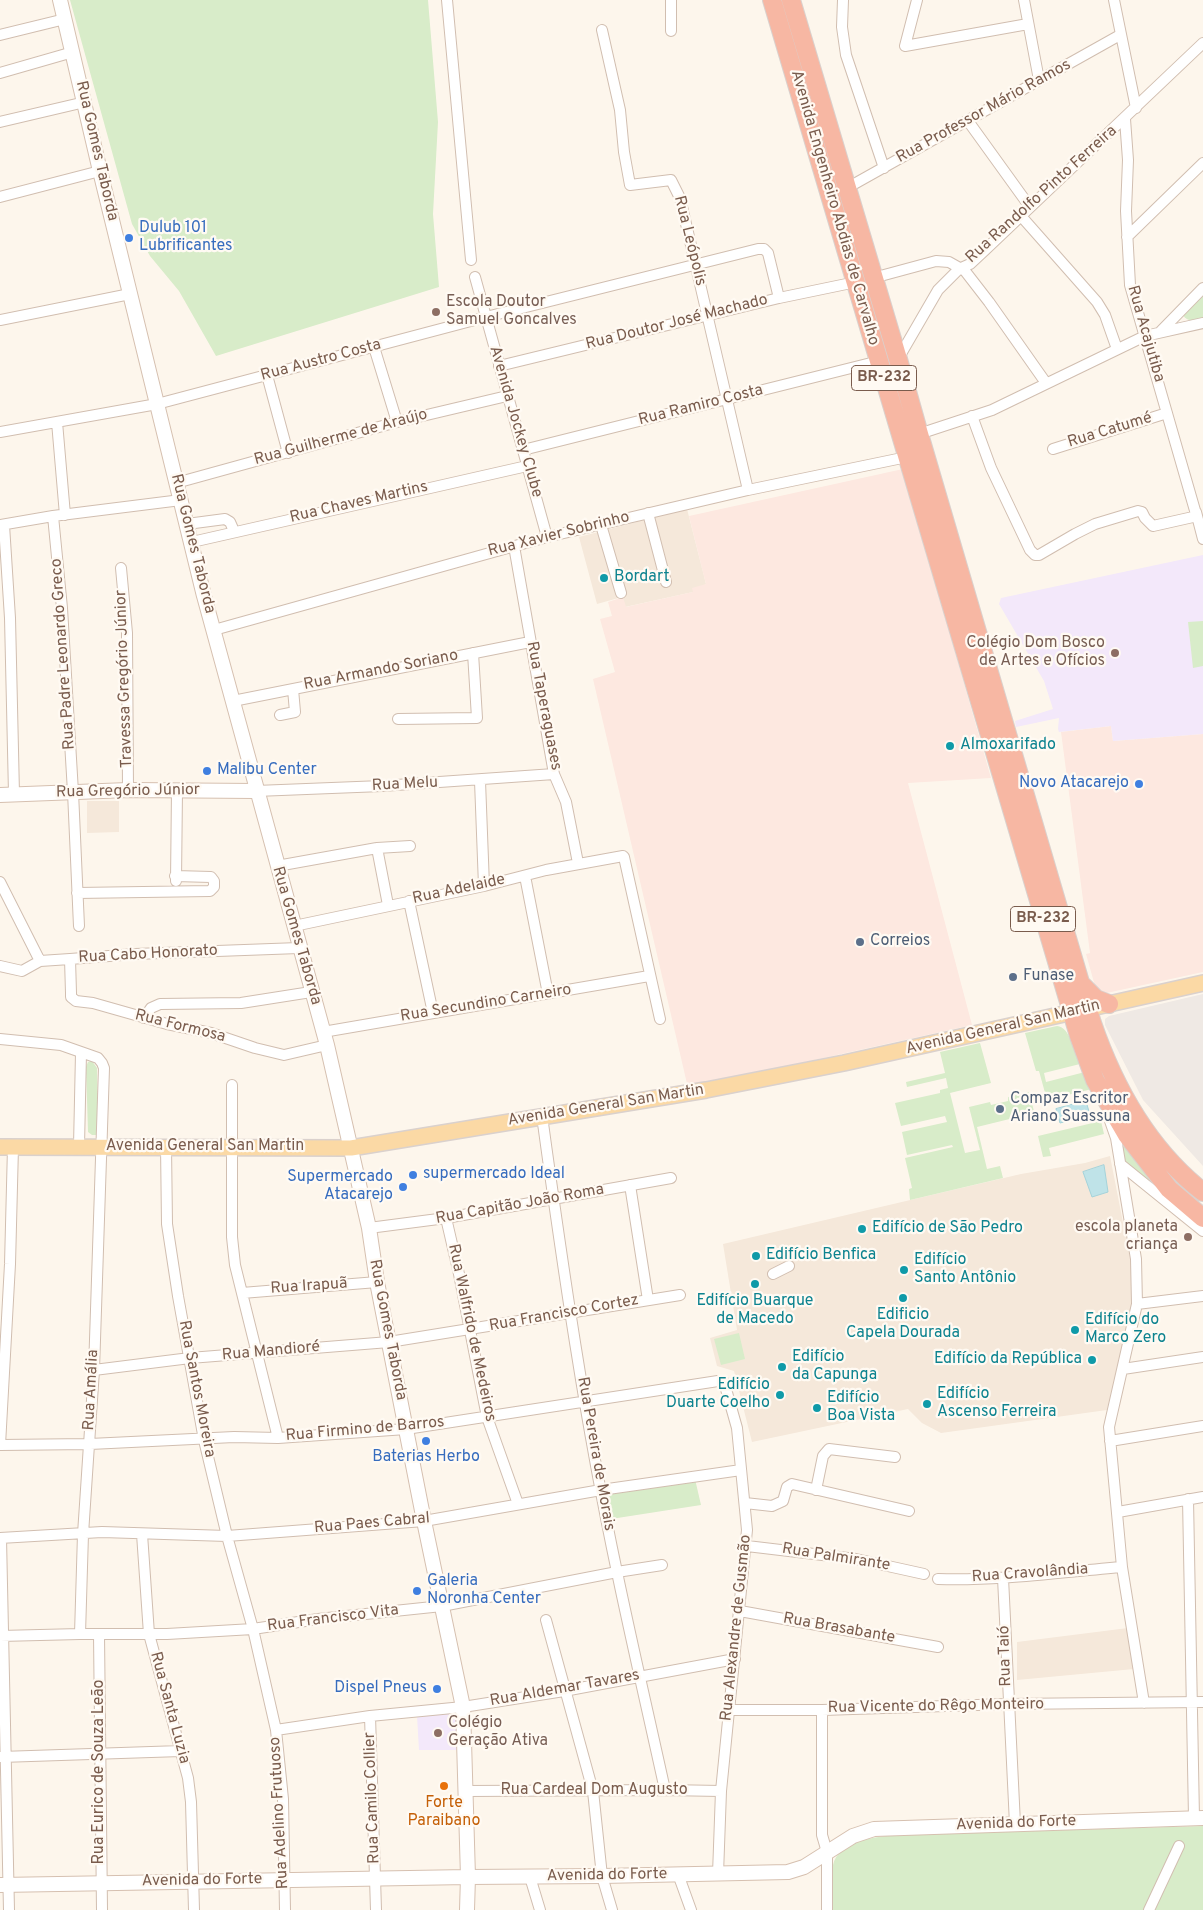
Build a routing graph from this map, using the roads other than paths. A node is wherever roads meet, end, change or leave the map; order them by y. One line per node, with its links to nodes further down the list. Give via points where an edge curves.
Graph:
1 (60, 0): 10 (main road, Rua Gomes Taborda)
2 (447, 0): 33 (street)
3 (671, 0): 13 (street)
4 (772, 0): 37 (highway, Avenida Engenheiro Abdias de Carvalho / BR-232)
5 (791, 0): 28 (highway, Avenida Engenheiro Abdias de Carvalho / BR-232)
6 (843, 0): 26 (street, via 846,55)
7 (916, 0): 11 (street, via 905,46)
8 (1024, 0): 11 (street)
9 (1114, 0): 14 (street)
10 (65, 19): 15 (street); 17 (main road, Rua Gomes Taborda)
11 (1028, 24): 19 (street)
12 (602, 30): 34 (street, Rua Leópolis, via 620,110 630,185 671,180 680,198)
13 (671, 31)
14 (1120, 35): 19 (street, Rua Professor Mário Ramos); 21 (street)
15 (0, 36)
16 (1203, 44): 21 (street, Rua Randolfo Pinto Ferreira)
17 (73, 52): 18 (street); 20 (main road, Rua Gomes Taborda)
18 (0, 73)
19 (1039, 80): 23 (street, Rua Professor Mário Ramos)
20 (85, 102): 24 (street); 27 (main road, Rua Gomes Taborda)
21 (1136, 108): 22 (street, Rua Randolfo Pinto Ferreira)
22 (1125, 119): 30 (street, Rua Randolfo Pinto Ferreira); 32 (street, Rua Acajutiba)
23 (968, 121): 26 (street, Rua Professor Mário Ramos); 30 (street)
24 (0, 122)
25 (1203, 162): 32 (street)
26 (884, 168): 28 (street, Rua Professor Mário Ramos)
27 (100, 171): 29 (street); 39 (main road, Rua Gomes Taborda)
28 (848, 188): 37 (highway, Avenida Engenheiro Abdias de Carvalho / BR-232)
29 (0, 197)
30 (1030, 207): 31 (street, Rua Randolfo Pinto Ferreira)
31 (1021, 216): 35 (street, Rua Randolfo Pinto Ferreira, via 970,264); 48 (street, via 1097,302)
32 (1127, 237): 46 (street, Rua Acajutiba, via 1130,285)
33 (470, 260)
34 (696, 264): 40 (street, Rua Austro Costa, via 764,249 770,258); 41 (street, Rua Leópolis); 42 (street, Rua Austro Costa)
35 (959, 269): 37 (street, Rua Doutor José Machado, via 949,262 936,261); 49 (street, Rua Randolfo Pinto Ferreira, via 933,297); 53 (street, via 965,271 989,302)
36 (475, 277): 42 (street, Avenida Jockey Clube)
37 (865, 280): 40 (street, Rua Doutor José Machado); 49 (highway, Avenida Engenheiro Abdias de Carvalho / BR-232); 50 (highway, Avenida Engenheiro Abdias de Carvalho / BR-232)
38 (1203, 288): 45 (street)
39 (130, 294): 43 (street); 56 (main road, Rua Gomes Taborda)
40 (779, 298): 41 (street, Rua Doutor José Machado)
41 (707, 316): 51 (street, Rua Doutor José Machado); 55 (street, Rua Leópolis)
42 (486, 317): 47 (street, Rua Austro Costa); 51 (street, Avenida Jockey Clube)
43 (0, 320)
44 (1203, 323): 45 (street)
45 (1161, 331): 46 (street)
46 (1145, 336): 48 (street); 57 (street, Rua Acajutiba)
47 (374, 347): 52 (street, Rua Austro Costa); 60 (street)
48 (1117, 349): 53 (street)
49 (898, 359): 62 (highway, Avenida Engenheiro Abdias de Carvalho / BR-232)
50 (879, 360): 55 (street, Rua Ramiro Costa); 66 (highway, Avenida Engenheiro Abdias de Carvalho / BR-232)
51 (499, 366): 54 (street, Avenida Jockey Clube)
52 (267, 375): 56 (street, Rua Austro Costa); 65 (street)
53 (1046, 383): 58 (street, via 992,410)
54 (507, 396): 60 (street, Rua Guilherme de Araújo); 64 (street, Avenida Jockey Clube)
55 (727, 400): 64 (street, Rua Ramiro Costa); 69 (street, Rua Leópolis)
56 (157, 404): 59 (street, Rua Austro Costa); 68 (main road, Rua Gomes Taborda)
57 (1167, 413): 63 (street, Rua Catumé); 72 (street, Rua Acajutiba)
58 (972, 416): 62 (street); 72 (street, via 992,468 1030,550 1036,556 1095,524 1138,510 1153,526 1193,517)
59 (57, 422): 61 (street, Rua Austro Costa); 73 (street)
60 (397, 422): 65 (street, Rua Guilherme de Araújo)
61 (0, 432)
62 (918, 434): 105 (highway, Avenida Engenheiro Abdias de Carvalho / BR-232)
63 (1053, 449)
64 (523, 450): 67 (street, Avenida Jockey Clube)
65 (288, 453): 68 (street, Rua Guilherme de Araújo)
66 (907, 457): 69 (street, Rua Xavier Sobrinho); 101 (highway, Avenida Engenheiro Abdias de Carvalho / BR-232)
67 (527, 466): 78 (street, Rua Chaves Martins); 79 (street, Avenida Jockey Clube)
68 (176, 482): 70 (main road, Rua Gomes Taborda)
69 (748, 490): 71 (street, Rua Xavier Sobrinho)
70 (181, 500): 73 (street); 75 (main road, Rua Gomes Taborda)
71 (648, 513): 77 (street, Rua Xavier Sobrinho); 84 (street)
72 (1196, 513): 80 (street, Rua Acajutiba)
73 (65, 515): 74 (street)
74 (53, 516): 76 (street); 98 (street, Rua Padre Leonardo Greco)
75 (187, 524): 78 (street, via 225,519); 81 (main road, Rua Gomes Taborda)
76 (2, 525): 99 (street, via 10,618)
77 (601, 525): 79 (street, Rua Xavier Sobrinho); 85 (street)
78 (234, 531): 81 (street, Rua Chaves Martins)
79 (547, 537): 82 (street, Rua Xavier Sobrinho)
80 (1203, 539)
81 (192, 542): 86 (main road, Rua Gomes Taborda)
82 (514, 546): 86 (street, Rua Xavier Sobrinho); 87 (street, Rua Taperaguases)
83 (121, 568): 95 (street, Travessa Gregório Júnior, via 127,632)
84 (666, 582)
85 (620, 593)
86 (214, 630): 90 (main road, Rua Gomes Taborda)
87 (530, 642): 88 (street, Rua Armando Soriano); 93 (street, Rua Taperaguases)
88 (473, 653): 89 (street, Rua Armando Soriano); 92 (street, via 477,718)
89 (293, 689): 90 (street, Rua Armando Soriano); 91 (street, via 295,712)
90 (233, 701): 97 (main road, Rua Gomes Taborda)
91 (280, 715)
92 (398, 719)
93 (554, 774): 94 (street, Rua Melu); 103 (street, Rua Taperaguases, via 566,802)
94 (480, 780): 97 (street, Rua Melu); 109 (street)
95 (128, 790): 96 (main road, Rua Gregório Júnior); 98 (main road, Rua Gregório Júnior)
96 (177, 790): 97 (main road, Rua Gregório Júnior); 106 (street)
97 (256, 790): 104 (main road, Rua Gomes Taborda)
98 (73, 792): 99 (main road, Rua Gregório Júnior); 111 (street, Rua Padre Leonardo Greco)
99 (7, 795)
100 (410, 846): 102 (street)
101 (1022, 847): 105 (highway); 122 (highway, Avenida Engenheiro Abdias de Carvalho / BR-232)
102 (377, 848): 104 (street); 113 (street)
103 (578, 864): 107 (street, Rua Adelaide); 120 (street, Rua Adelaide, via 624,857)
104 (277, 866): 115 (main road, Rua Gomes Taborda)
105 (1046, 868): 122 (highway, Avenida Engenheiro Abdias de Carvalho / BR-232); 126 (highway, via 1066,901)
106 (176, 876): 110 (street); 110 (street, via 211,877 214,887 210,891)
107 (526, 876): 109 (street, Rua Adelaide); 124 (street)
108 (0, 882): 118 (street)
109 (484, 886): 112 (street, Rua Adelaide)
110 (176, 890): 111 (street)
111 (77, 893): 114 (street, Rua Padre Leonardo Greco)
112 (409, 901): 113 (street, Rua Adelaide); 125 (street)
113 (388, 905): 115 (street, Rua Adelaide)
114 (79, 926)
115 (294, 926): 116 (main road, Rua Gomes Taborda)
116 (299, 948): 117 (street, Rua Cabo Honorato); 123 (main road, Rua Gomes Taborda)
117 (70, 959): 118 (street, Rua Cabo Honorato); 127 (street, Rua Formosa, via 73,999)
118 (40, 961): 119 (street, Rua Cabo Honorato, via 22,971)
119 (0, 966)
120 (649, 976): 124 (street, Rua Secundino Carneiro); 128 (street)
121 (1203, 983): 126 (main road, Avenida General San Martin)
122 (1072, 987): 126 (highway, Avenida Engenheiro Abdias de Carvalho / BR-232); 126 (highway)
123 (311, 992): 127 (street, via 241,1003 160,1004 150,1008); 129 (main road, Rua Gomes Taborda)
124 (548, 994): 125 (street, Rua Secundino Carneiro)
125 (433, 1013): 129 (street, Rua Secundino Carneiro)
126 (1083, 1016): 133 (highway, Avenida Engenheiro Abdias de Carvalho / BR-232); 135 (main road, Avenida General San Martin, via 706,1090); 136 (highway, Avenida Engenheiro Abdias de Carvalho / BR-232, via 1112,1075)
127 (144, 1018): 131 (street, Rua Formosa, via 211,1033 284,1055)
128 (660, 1019)
129 (323, 1032): 131 (main road, Rua Gomes Taborda)
130 (0, 1039): 132 (street, via 61,1045)
131 (327, 1045): 142 (main road, Rua Gomes Taborda)
132 (81, 1053): 137 (street); 138 (street, Rua Amália, via 98,1058 104,1068)
133 (1093, 1074): 136 (street); 136 (highway, Avenida Engenheiro Abdias de Carvalho)
134 (232, 1085): 140 (street)
135 (542, 1116): 142 (main road, Avenida General San Martin); 149 (street, Rua Pereira de Morais)
136 (1123, 1123): 143 (street); 147 (highway, Avenida Engenheiro Abdias de Carvalho / BR-232); 151 (highway, Avenida Engenheiro Abdias de Carvalho / BR-232, via 1127,1135 1158,1176)
137 (79, 1146): 138 (main road, Avenida General San Martin); 141 (main road, Avenida General San Martin)
138 (102, 1146): 139 (main road, Avenida General San Martin); 169 (street, Rua Amália)
139 (166, 1146): 140 (main road, Avenida General San Martin); 167 (street, Rua Santos Moreira, via 167,1224)
140 (231, 1146): 142 (main road, Avenida General San Martin); 157 (street, via 232,1237)
141 (7, 1147): 179 (street, via 10,1264)
142 (351, 1148): 152 (main road, Rua Gomes Taborda)
143 (1120, 1164): 145 (street); 148 (street)
144 (671, 1178): 146 (street, Rua Capitão João Roma)
145 (1145, 1184): 148 (street, via 1132,1184); 153 (street)
146 (630, 1185): 149 (street, Rua Capitão João Roma); 160 (street)
147 (1203, 1192)
148 (1125, 1196): 161 (street, via 1136,1260)
149 (554, 1199): 150 (street, Rua Capitão João Roma); 162 (street, Rua Pereira de Morais)
150 (446, 1218): 152 (street, Rua Capitão João Roma); 163 (street, Rua Walfrido de Medeiros)
151 (1203, 1218)
152 (369, 1228): 156 (main road, Rua Gomes Taborda)
153 (1203, 1231)
154 (789, 1266): 155 (street)
155 (773, 1274)
156 (377, 1282): 157 (street, Rua Irapuã); 164 (main road, Rua Gomes Taborda)
157 (242, 1293): 165 (street)
158 (680, 1295): 160 (street, Rua Francisco Cortez)
159 (1203, 1296): 161 (street)
160 (648, 1300): 162 (street, Rua Francisco Cortez)
161 (1137, 1304): 168 (street)
162 (570, 1312): 163 (street, Rua Francisco Cortez); 171 (street, Rua Pereira de Morais)
163 (470, 1330): 164 (street, Rua Francisco Cortez); 172 (street, Rua Walfrido de Medeiros)
164 (390, 1342): 165 (street, Rua Mandioré); 174 (main road, Rua Gomes Taborda)
165 (258, 1354): 167 (street, Rua Mandioré); 175 (street)
166 (1203, 1357): 168 (street)
167 (190, 1358): 169 (street, Rua Mandioré); 176 (street, Rua Santos Moreira)
168 (1123, 1369): 177 (street, via 1109,1427)
169 (94, 1370): 178 (street, Rua Amália)
170 (726, 1384): 171 (street, Rua Firmino de Barros, via 718,1381); 181 (street, Rua Alexandre de Gusmão, via 737,1428)
171 (585, 1401): 172 (street, Rua Firmino de Barros); 182 (street, Rua Pereira de Morais)
172 (487, 1417): 174 (street, Rua Firmino de Barros); 187 (street, Rua Walfrido de Medeiros)
173 (1203, 1426): 177 (street)
174 (406, 1429): 175 (street, Rua Firmino de Barros); 190 (main road, Rua Gomes Taborda)
175 (278, 1438): 176 (street, Rua Firmino de Barros)
176 (204, 1440): 178 (street, Rua Firmino de Barros); 193 (street, Rua Santos Moreira)
177 (1110, 1441): 189 (street)
178 (90, 1444): 179 (street, Rua Firmino de Barros); 191 (street, Rua Amália)
179 (0, 1445)
180 (895, 1457): 183 (street, via 829,1449 824,1456)
181 (741, 1470): 182 (street, Rua Paes Cabral); 186 (street, Rua Alexandre de Gusmão)
182 (601, 1490): 187 (street, Rua Paes Cabral); 198 (street, Rua Pereira de Morais)
183 (816, 1490): 186 (street, via 790,1484 783,1501 777,1505); 188 (street)
184 (1203, 1496): 185 (street)
185 (1188, 1499): 189 (street); 216 (street)
186 (744, 1503): 195 (street, Rua Alexandre de Gusmão)
187 (518, 1504): 190 (street, Rua Paes Cabral)
188 (909, 1511)
189 (1118, 1512): 197 (street)
190 (424, 1521): 193 (street, Rua Paes Cabral); 202 (main road, Rua Gomes Taborda)
191 (83, 1534): 192 (street, Rua Paes Cabral); 194 (street, Rua Paes Cabral); 206 (street, Rua Amália)
192 (142, 1534): 193 (street, Rua Paes Cabral); 208 (street, Rua Santa Luzia)
193 (227, 1536): 205 (street, Rua Santos Moreira)
194 (1, 1538): 209 (street)
195 (747, 1546): 199 (street, Rua Palmirante, via 856,1559); 203 (street, Rua Alexandre de Gusmão)
196 (662, 1565): 198 (street, Rua Francisco Vita)
197 (1122, 1567): 200 (street, Rua Cravolândia); 215 (street)
198 (617, 1572): 202 (street, Rua Francisco Vita); 212 (street, Rua Pereira de Morais)
199 (924, 1574)
200 (1003, 1578): 201 (street, Rua Cravolândia); 217 (street, Rua Taió)
201 (938, 1579)
202 (442, 1606): 205 (street, Rua Francisco Vita); 218 (main road, Rua Gomes Taborda)
203 (740, 1611): 210 (street, Rua Brasabante); 211 (street, Rua Alexandre de Gusmão)
204 (546, 1620): 213 (street)
205 (253, 1629): 208 (street, Rua Francisco Vita); 222 (street, Rua Adelino Frutuoso)
206 (80, 1634): 207 (street, Rua Francisco Vita); 209 (street, Rua Francisco Vita)
207 (99, 1634): 208 (street, Rua Francisco Vita); 224 (street, Rua Eurico de Souza Leão)
208 (149, 1634): 223 (street, Rua Santa Luzia)
209 (2, 1636): 225 (street)
210 (938, 1647)
211 (735, 1659): 212 (street, Rua Aldemar Tavares); 219 (street, Rua Alexandre de Gusmão)
212 (641, 1676): 213 (street, Rua Aldemar Tavares); 226 (street, Rua Pereira de Morais)
213 (564, 1691): 218 (street, Rua Aldemar Tavares); 227 (street)
214 (1203, 1702): 216 (street, Rua Vicente do Rêgo Monteiro)
215 (1144, 1703): 216 (street, Rua Vicente do Rêgo Monteiro); 217 (street, Rua Vicente do Rêgo Monteiro)
216 (1190, 1703): 230 (street)
217 (1008, 1704): 220 (street, Rua Vicente do Rêgo Monteiro); 231 (street, Rua Taió)
218 (463, 1707): 221 (street, Rua Aldemar Tavares); 229 (main road, Rua Gomes Taborda)
219 (729, 1710): 220 (street, Rua Vicente do Rêgo Monteiro); 228 (street, Rua Alexandre de Gusmão)
220 (822, 1710): 233 (street, via 822,1834)
221 (370, 1716): 222 (street, Rua Aldemar Tavares); 238 (street, Rua Camilo Collier)
222 (276, 1730): 240 (street, Rua Adelino Frutuoso, via 283,1800)
223 (181, 1750): 224 (street); 241 (street, Rua Santa Luzia, via 191,1802)
224 (101, 1754): 225 (street); 242 (street, Rua Eurico de Souza Leão)
225 (3, 1757): 243 (street)
226 (665, 1790): 227 (street, Rua Cardeal Dom Augusto); 228 (street, Rua Cardeal Dom Augusto)
227 (593, 1791): 229 (street, Rua Cardeal Dom Augusto); 236 (street)
228 (721, 1791): 235 (street, Rua Alexandre de Gusmão)
229 (466, 1792): 239 (main road, Rua Gomes Taborda)
230 (1198, 1818): 231 (main road, Avenida do Forte)
231 (1015, 1824): 233 (main road, Avenida do Forte, via 874,1829 853,1836)
232 (1179, 1846): 254 (street)
233 (827, 1852): 235 (main road, Avenida do Forte, via 804,1867 788,1872); 253 (street)
234 (678, 1874): 235 (main road, Avenida do Forte); 236 (main road, Avenida do Forte); 252 (street)
235 (718, 1874)
236 (602, 1876): 237 (main road, Avenida do Forte); 251 (street)
237 (530, 1877): 239 (main road, Avenida do Forte); 250 (street)
238 (376, 1879): 239 (main road, Avenida do Forte); 240 (main road, Avenida do Forte); 248 (street, Rua Camilo Collier)
239 (468, 1879): 249 (main road, Rua Gomes Taborda)
240 (284, 1881): 241 (main road, Avenida do Forte); 247 (street, Rua Adelino Frutuoso)
241 (194, 1882): 242 (main road, Avenida do Forte); 246 (street, Rua Santa Luzia)
242 (101, 1883): 243 (main road, Avenida do Forte); 245 (street, Rua Eurico de Souza Leão)
243 (4, 1885): 244 (street)
244 (9, 1910)
245 (102, 1910)
246 (194, 1910)
247 (285, 1910)
248 (376, 1910)
249 (467, 1910)
250 (540, 1910)
251 (612, 1910)
252 (691, 1910)
253 (827, 1910)
254 (1149, 1910)

